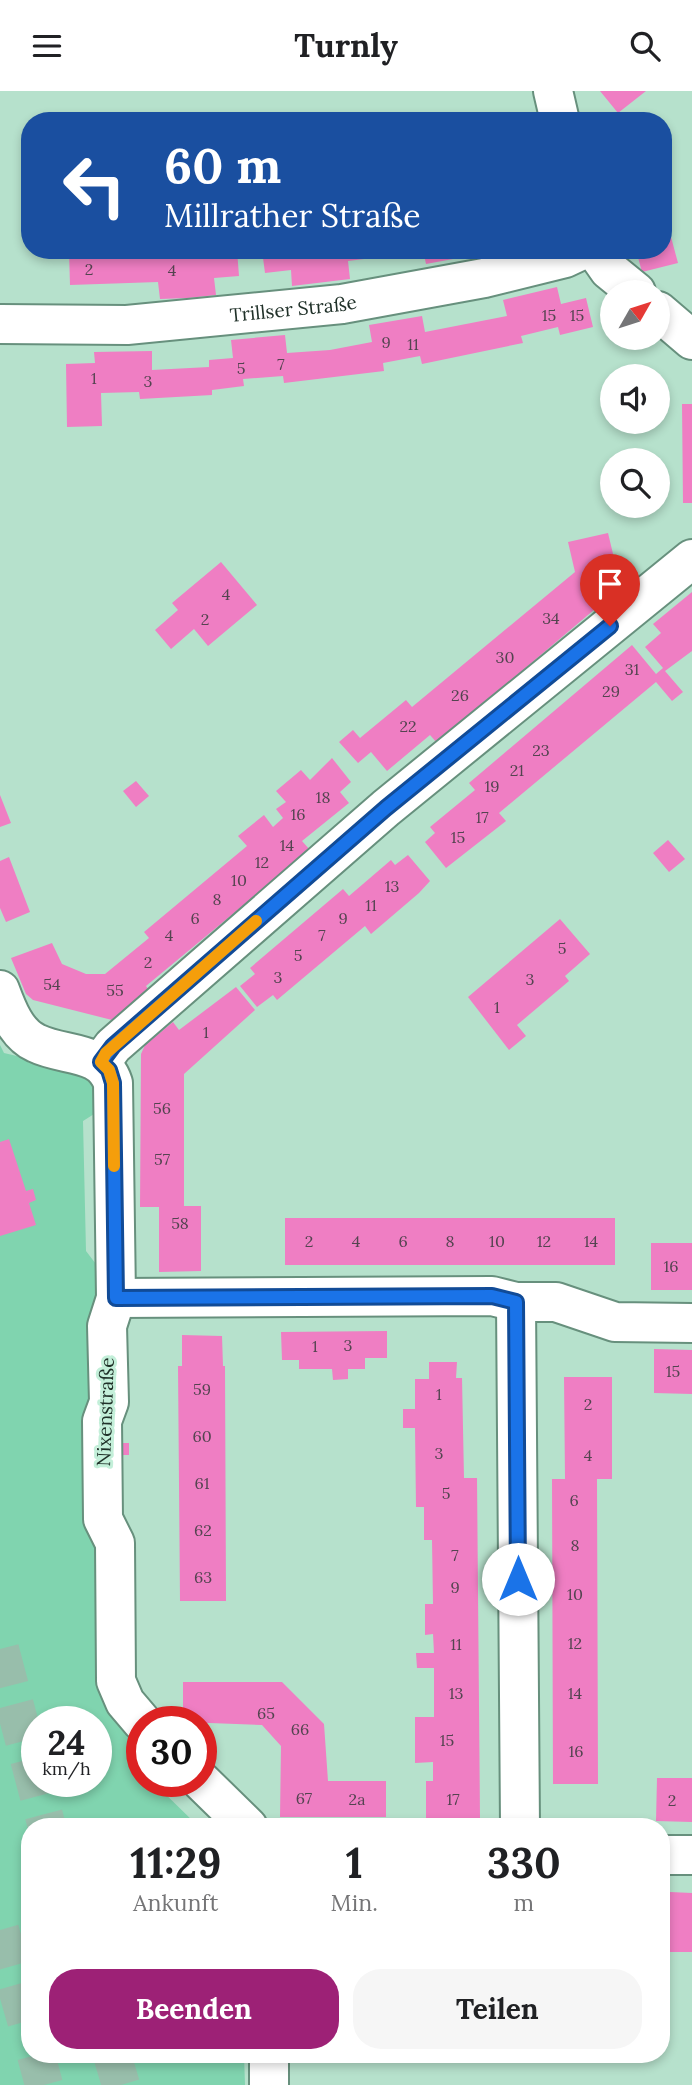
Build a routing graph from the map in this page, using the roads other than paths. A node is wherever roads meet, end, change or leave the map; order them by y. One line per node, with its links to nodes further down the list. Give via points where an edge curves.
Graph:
1 (553, 91): 2 (street)
2 (558, 112)
3 (561, 259): 7 (street, Trillser Straße, via 342,304 127,325)
4 (602, 259): 5 (street)
5 (622, 280)
6 (670, 321): 8 (street)
7 (0, 324)
8 (692, 340)
9 (692, 559): 11 (street, via 386,808 113,1046)
10 (0, 990): 11 (street, via 19,1028 36,1043)
11 (101, 1062): 12 (street, Nixenstraße, via 113,1083)
12 (116, 1298): 13 (street, via 492,1296); 15 (street, Nixenstraße, via 107,1326 109,1402 102,1421 103,1519 115,1543 116,1681)
13 (516, 1302): 14 (street, via 556,1302 615,1322); 18 (street)
14 (692, 1323)
15 (128, 1706)
16 (217, 1797): 17 (street)
17 (239, 1818)
18 (520, 1818)
19 (670, 1855): 20 (street)
20 (692, 1855)
21 (269, 2063): 22 (street)
22 (269, 2085)

